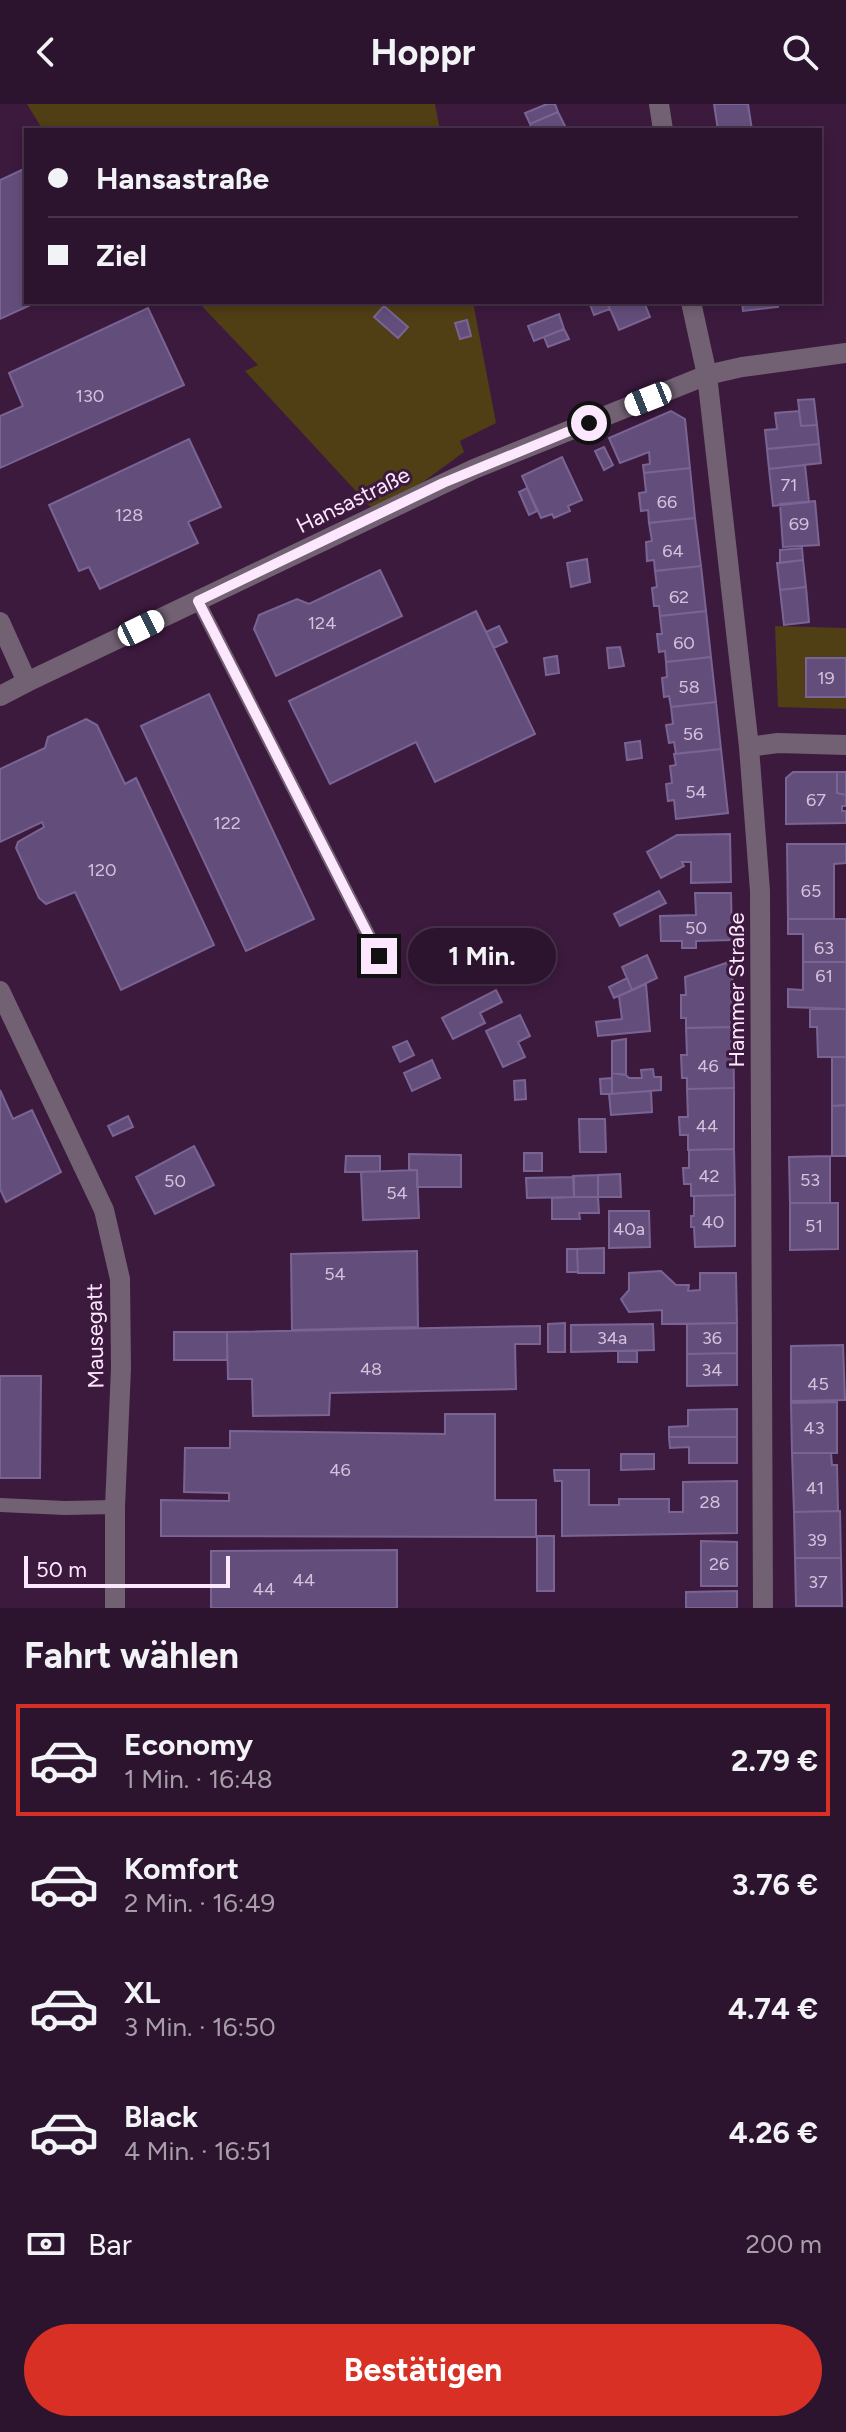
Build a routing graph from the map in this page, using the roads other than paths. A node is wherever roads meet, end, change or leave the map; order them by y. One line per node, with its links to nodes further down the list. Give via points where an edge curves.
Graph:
1 (659, 104): 2 (street)
2 (663, 128)
3 (691, 304): 5 (street, Hammer Straße)
4 (846, 353): 5 (street, Hansastraße)
5 (707, 375): 6 (street, Hansastraße, via 474,469); 11 (street, Hammer Straße)
6 (198, 601): 8 (street, Hansastraße); 12 (lane)
7 (0, 622): 8 (street)
8 (27, 682): 9 (street, Hansastraße)
9 (0, 696)
10 (846, 745): 11 (street)
11 (749, 747): 17 (street, Hammer Straße, via 760,891)
12 (379, 956)
13 (0, 991): 15 (street, Mausegatt, via 104,1210 120,1279)
14 (0, 1505): 15 (lane)
15 (115, 1507): 16 (street, Mausegatt)
16 (115, 1608)
17 (763, 1608)

